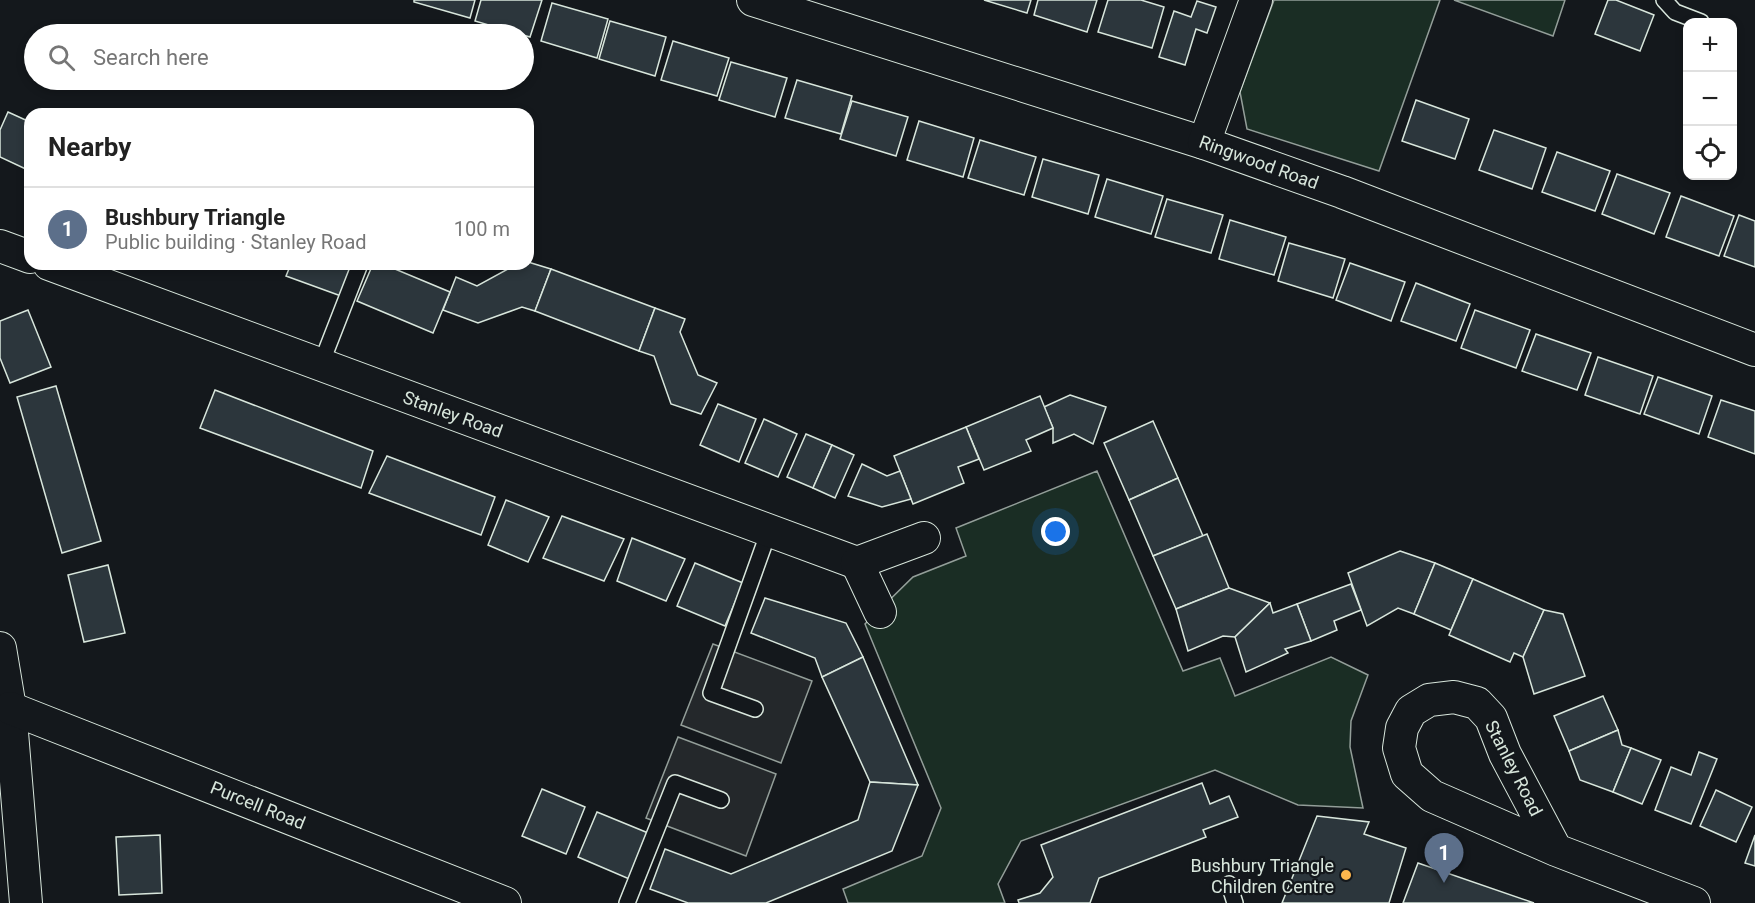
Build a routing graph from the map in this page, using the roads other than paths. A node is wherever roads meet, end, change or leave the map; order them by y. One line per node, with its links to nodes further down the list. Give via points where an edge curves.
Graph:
1 (753, 0): 5 (street, Ringwood Road)
2 (1256, 0): 5 (street)
3 (1664, 0): 4 (lane, via 1675,12)
4 (1691, 18)
5 (1204, 142): 10 (street, Ringwood Road)
6 (0, 246): 7 (street)
7 (24, 255)
8 (65, 270): 11 (street, Stanley Road)
9 (358, 270): 11 (lane)
10 (1755, 350)
11 (321, 364): 12 (street, Stanley Road)
12 (769, 531): 14 (street, Stanley Road); 18 (lane, via 711,693)
13 (924, 538): 14 (street)
14 (857, 563): 15 (street)
15 (880, 612)
16 (0, 648): 17 (street)
17 (10, 708): 22 (street); 23 (street, Purcell Road)
18 (754, 709)
19 (721, 800): 24 (lane, via 675,783)
20 (1556, 850): 20 (street, Stanley Road, via 1432,796 1407,774 1399,748 1402,728 1411,711 1429,700 1454,697 1477,703 1491,718 1505,754); 26 (street, Stanley Road)
21 (1229, 884): 25 (lane)
22 (26, 903)
23 (506, 903)
24 (627, 903)
25 (1235, 903)
26 (1694, 903)

